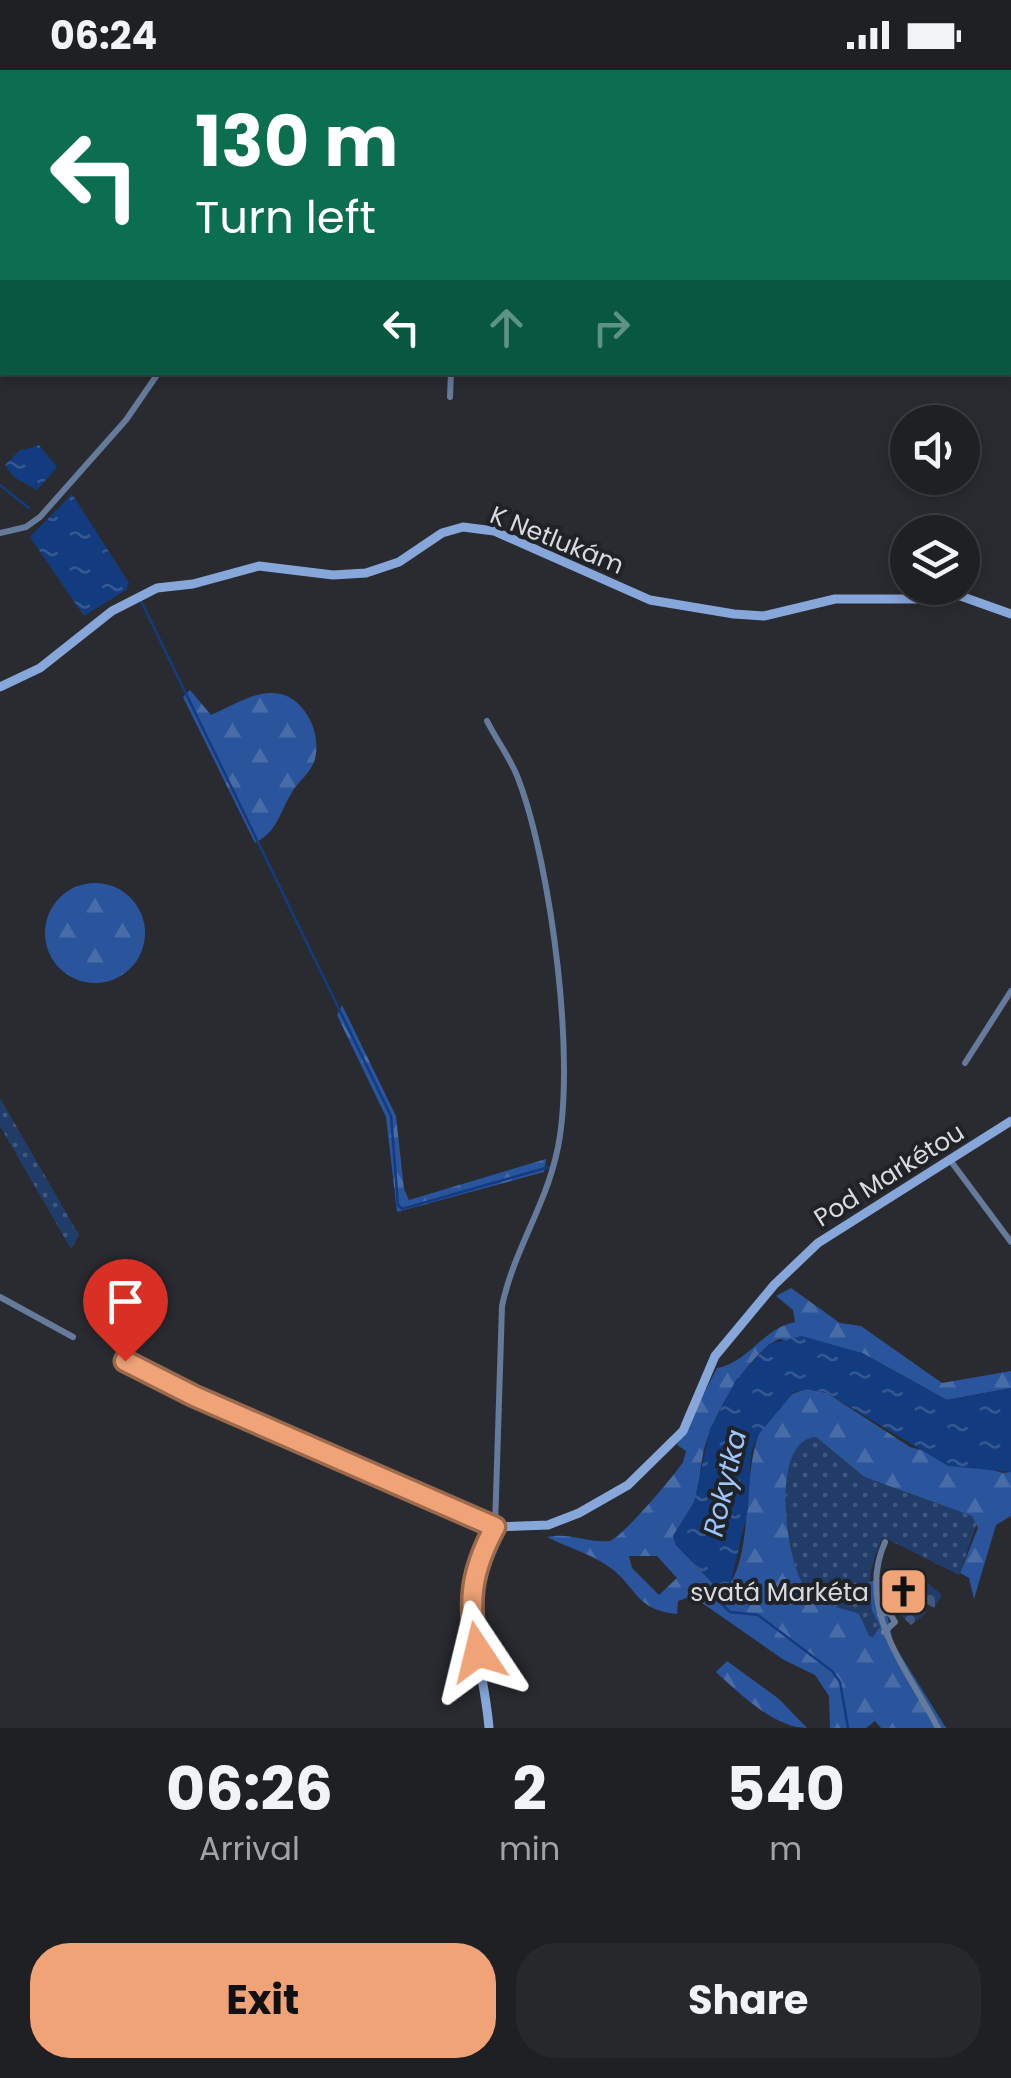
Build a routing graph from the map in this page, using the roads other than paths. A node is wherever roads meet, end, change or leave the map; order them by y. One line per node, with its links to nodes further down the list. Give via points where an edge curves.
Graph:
1 (156, 375): 4 (street, via 70,484 26,528)
2 (452, 375): 3 (street)
3 (450, 397)
4 (0, 533)
5 (1011, 614): 6 (street, K Netlukám, via 959,593 734,614 650,600 494,532 462,527 366,573 260,566 157,588 112,612 40,668)
6 (0, 686)
7 (486, 721): 16 (street, via 516,771 531,824 555,959 564,1084 556,1156 502,1306)
8 (1011, 990): 9 (street)
9 (965, 1064)
10 (1011, 1121): 11 (street, Pod Markétou)
11 (949, 1159): 12 (street); 16 (street, Pod Markétou, via 832,1232 774,1285 715,1356 684,1431 650,1466 579,1513 548,1525)
12 (1011, 1242)
13 (0, 1297): 14 (street)
14 (73, 1337)
15 (125, 1361): 16 (street)
16 (495, 1527): 18 (street, via 474,1571 469,1600)
17 (885, 1542): 19 (street, via 877,1562 884,1632)
18 (489, 1728)
19 (938, 1728)

